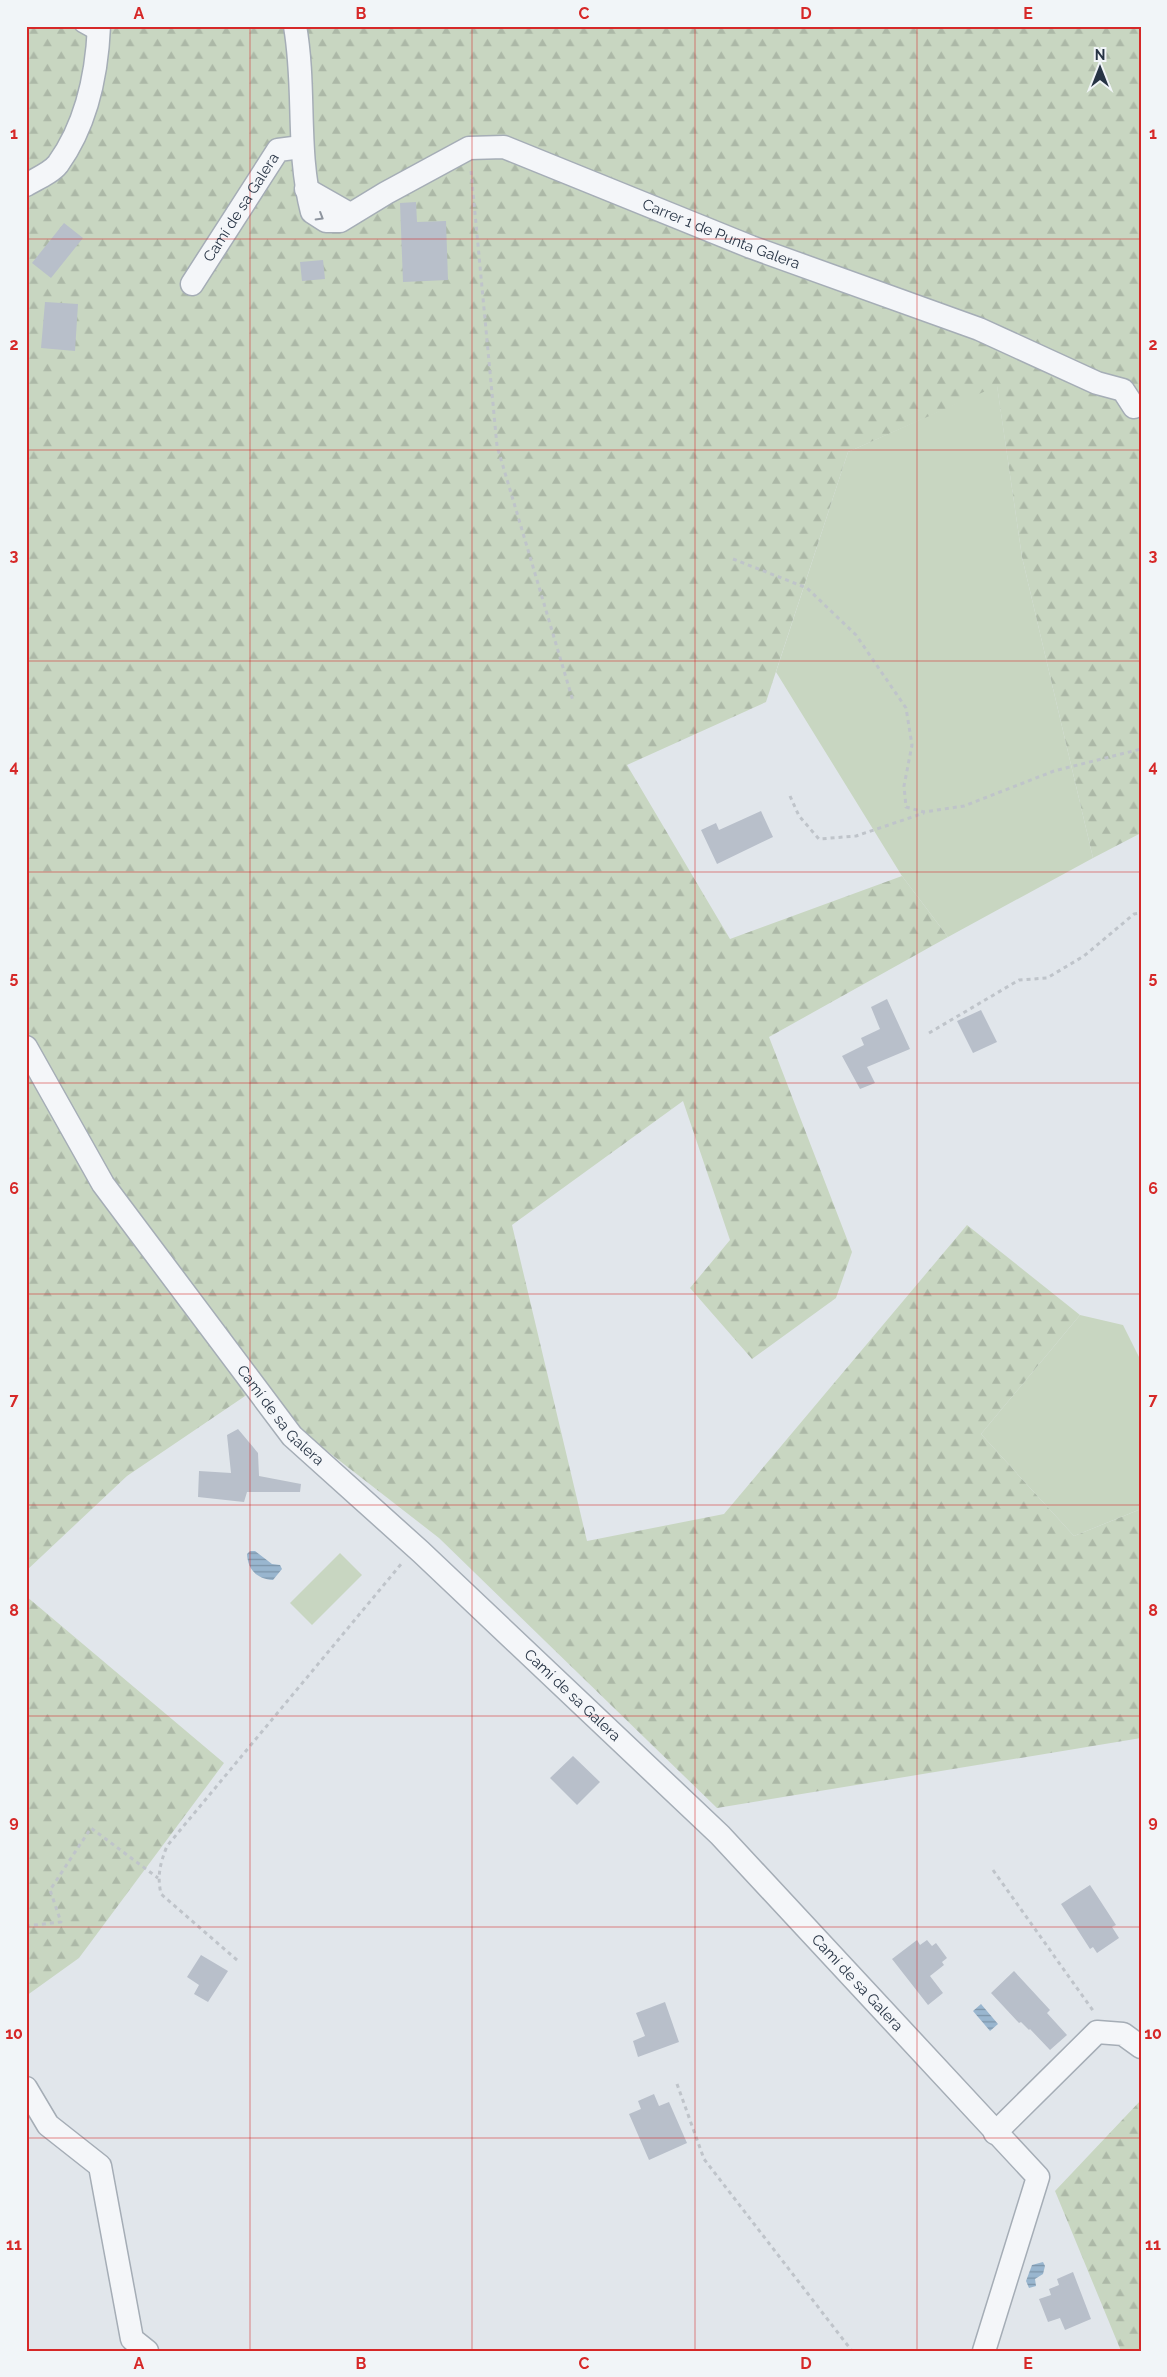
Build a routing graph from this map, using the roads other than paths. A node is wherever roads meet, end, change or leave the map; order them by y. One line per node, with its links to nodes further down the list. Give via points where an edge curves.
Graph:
1 (295, 26): 3 (street, Carrer 1 de Punta Galera, via 300,57)
2 (93, 30): 4 (street, via 95,75 80,122 57,165)
3 (301, 147): 5 (street, Camí de sa Galera, via 278,150); 6 (street, Carrer 1 de Punta Galera, via 312,212 326,221 340,221 469,148 504,147 751,247 979,329 1097,383 1118,403)
4 (26, 185)
5 (192, 284)
6 (1138, 408)
7 (26, 1047): 10 (street, Camí de sa Galera, via 103,1184 292,1436 415,1547 720,1836)
8 (1141, 2047): 10 (street, via 1123,2034 1097,2032)
9 (26, 2088): 11 (street, via 48,2125 100,2166 132,2339)
10 (995, 2133): 12 (street, Camí de sa Galera, via 1038,2177)
11 (147, 2351)
12 (984, 2351)

